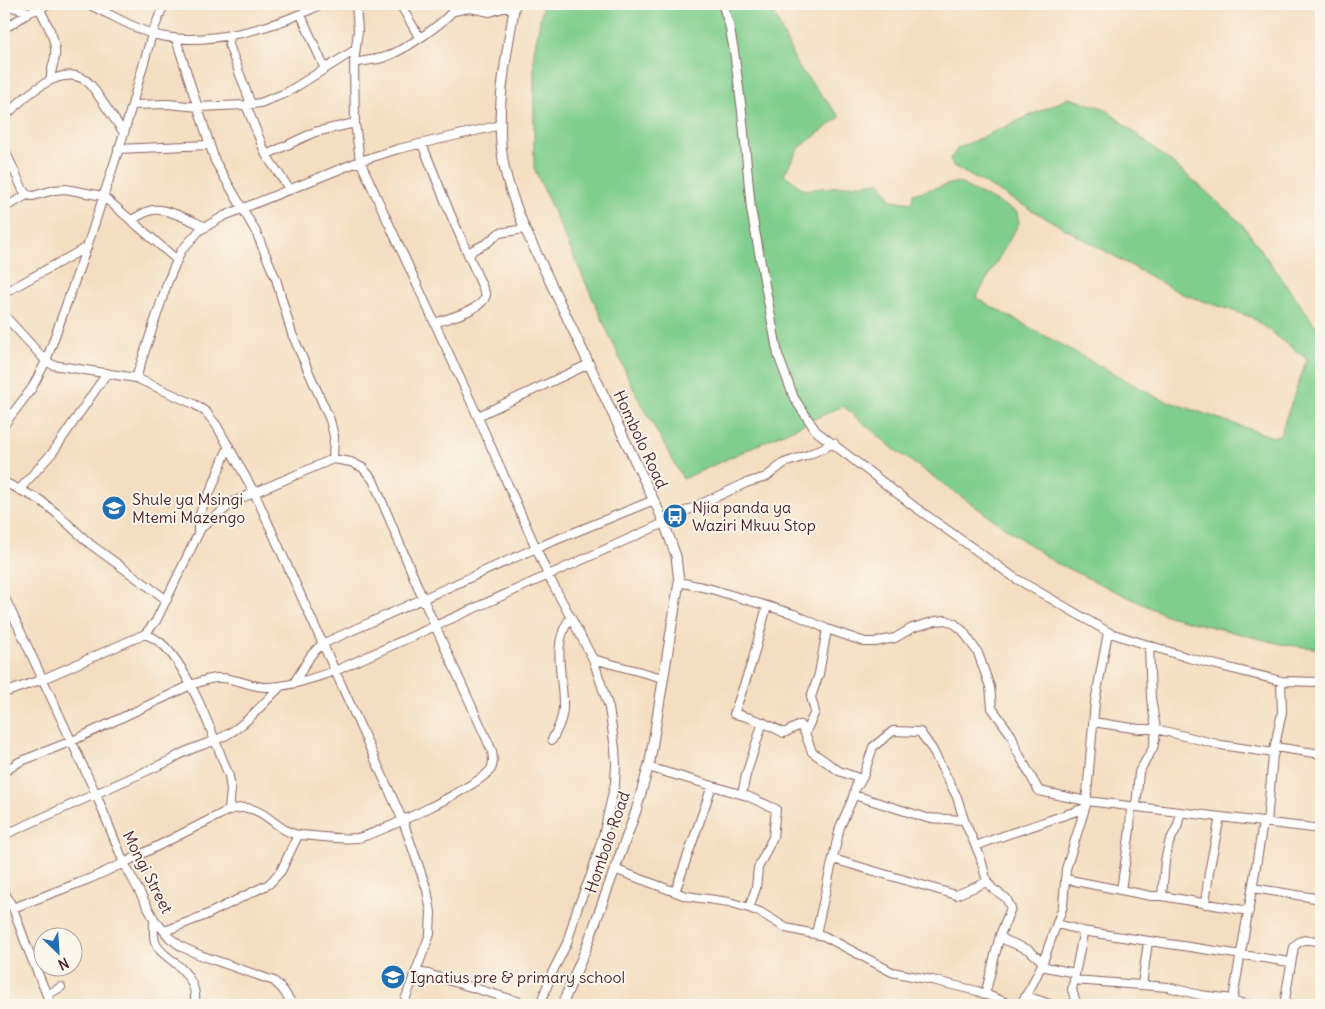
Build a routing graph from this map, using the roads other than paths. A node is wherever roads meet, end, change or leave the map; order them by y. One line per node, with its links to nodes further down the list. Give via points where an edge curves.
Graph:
1 (49, 4): 11 (street)
2 (87, 4): 16 (street)
3 (164, 4): 16 (street)
4 (322, 4): 13 (street)
5 (356, 4): 20 (street, via 358,31)
6 (400, 4): 18 (street)
7 (722, 4): 57 (street, via 734,51 751,209 778,355 794,398 816,431)
8 (6, 6): 12 (street); 14 (street)
9 (515, 6): 10 (street, via 490,12); 29 (street, Hombolo Road, via 503,79)
10 (456, 7): 18 (street, via 444,21)
11 (39, 8): 12 (street); 23 (street, via 47,22 55,52)
12 (30, 12): 14 (street)
13 (301, 15): 17 (street); 22 (street)
14 (15, 22): 15 (street)
15 (4, 29)
16 (152, 34): 19 (street); 24 (street)
17 (230, 36): 19 (street); 25 (street, via 229,45)
18 (419, 37): 21 (street, via 392,54)
19 (176, 38): 26 (street)
20 (355, 50): 21 (street); 22 (street)
21 (354, 63): 28 (street)
22 (325, 69): 25 (street, via 286,93)
23 (51, 79): 27 (street); 30 (street, via 76,75 86,80)
24 (132, 105): 26 (street); 30 (street)
25 (248, 105): 26 (street); 35 (street)
26 (198, 107): 32 (street)
27 (4, 118)
28 (355, 123): 35 (street, via 315,132); 36 (street)
29 (501, 125): 31 (street); 44 (street, Hombolo Road, via 505,170)
30 (124, 132): 34 (street)
31 (422, 144): 36 (street); 46 (street)
32 (209, 145): 34 (street); 41 (street)
33 (4, 148): 38 (street)
34 (118, 149): 39 (street)
35 (266, 155): 37 (street)
36 (360, 161): 37 (street); 50 (street)
37 (290, 190): 41 (street)
38 (27, 195): 39 (street, via 65,189); 40 (street)
39 (104, 196): 42 (street); 45 (street)
40 (4, 208)
41 (242, 209): 43 (street); 59 (street, via 272,270 292,334 330,420 334,436)
42 (131, 220): 43 (street, via 157,210); 47 (street)
43 (206, 227): 47 (street, via 181,251)
44 (525, 229): 46 (street, via 499,233); 52 (street, Hombolo Road)
45 (87, 246): 48 (street); 51 (street)
46 (469, 256): 50 (street, via 485,299 470,310)
47 (177, 260): 54 (street)
48 (4, 293)
49 (4, 315): 51 (street)
50 (435, 323): 55 (street)
51 (46, 361): 53 (street, via 62,367); 56 (street, via 32,388)
52 (589, 364): 55 (street); 63 (street, Hombolo Road)
53 (107, 373): 54 (street); 61 (street, via 53,452)
54 (136, 378): 58 (street, via 202,408)
55 (478, 416): 66 (street)
56 (4, 425)
57 (834, 443): 64 (street, via 784,463 766,477); 76 (street, via 915,507 1015,578)
58 (229, 446): 62 (street); 65 (street, via 201,509)
59 (333, 458): 62 (street); 70 (street, via 363,468 374,480)
60 (4, 482): 61 (street)
61 (19, 490): 71 (street, via 40,500 90,544)
62 (254, 492): 65 (street, via 235,501); 78 (street)
63 (654, 500): 64 (street, Hombolo Road); 66 (street)
64 (664, 521): 67 (street); 68 (street, Hombolo Road, via 676,556)
65 (198, 533): 71 (street)
66 (536, 548): 67 (street); 70 (street)
67 (548, 575): 73 (street); 74 (street)
68 (679, 582): 72 (street); 82 (street, Hombolo Road)
69 (4, 596): 83 (street, Mongi Street)
70 (423, 599): 74 (street); 78 (street)
71 (167, 600): 77 (street)
72 (767, 606): 75 (street); 90 (street, via 734,714)
73 (571, 617): 80 (street); 95 (street, via 564,628 560,646 558,662 563,707)
74 (435, 625): 81 (street); 112 (street, via 492,751 493,763 484,778)
75 (827, 629): 93 (street, via 819,674 810,698 815,712); 106 (street, via 865,642 875,642 896,638 912,628 936,621 956,624 978,653 990,687 992,708 1012,736 1039,791)
76 (1108, 632): 79 (street); 91 (street)
77 (145, 634): 83 (street); 87 (street, via 169,650)
78 (322, 644): 81 (street); 86 (street, via 311,655)
79 (1148, 646): 84 (street); 92 (street)
80 (593, 659): 82 (street); 157 (street, via 609,708 616,756 615,783 591,875)
81 (334, 671): 86 (street); 112 (street)
82 (663, 678): 99 (street, Hombolo Road)
83 (43, 679): 89 (street); 96 (street, Mongi Street)
84 (1281, 681): 85 (street); 97 (street, via 1282,712)
85 (1321, 682)
86 (294, 683): 88 (street)
87 (191, 685): 88 (street, via 221,678 264,688); 94 (street); 96 (street)
88 (282, 685): 94 (street, via 239,727)
89 (4, 693)
90 (763, 722): 93 (street, via 784,733 800,724); 104 (street)
91 (1093, 722): 92 (street); 106 (street)
92 (1156, 729): 97 (street, via 1221,745); 107 (street, via 1155,743 1139,772)
93 (805, 733): 101 (street, via 812,752 838,772 857,776)
94 (215, 740): 103 (street); 108 (street, via 229,776)
95 (552, 740)
96 (72, 741): 100 (street, via 19,762); 103 (street, Mongi Street)
97 (1275, 750): 98 (street); 113 (street)
98 (1321, 754)
99 (648, 767): 102 (street); 120 (street, Hombolo Road, via 636,811)
100 (4, 772)
101 (858, 785): 105 (street); 111 (street, via 864,777 873,747 893,731 920,732 957,797)
102 (712, 786): 104 (street); 126 (street)
103 (96, 794): 115 (street); 119 (street, Mongi Street)
104 (742, 794): 131 (street, via 776,809 773,837 758,868 756,888)
105 (854, 795): 111 (street, via 927,818); 118 (street, via 840,827)
106 (1086, 804): 107 (street); 117 (street, via 1036,826); 121 (street, via 1071,848)
107 (1134, 806): 109 (street); 124 (street)
108 (229, 810): 116 (street, via 245,807 255,810 285,831); 119 (street)
109 (1180, 812): 110 (street); 127 (street, via 1165,861)
110 (1220, 817): 113 (street); 129 (street)
111 (964, 820): 117 (street)
112 (402, 821): 116 (street, via 356,838); 144 (street, via 427,890 431,912 430,934)
113 (1265, 822): 114 (street); 123 (street)
114 (1321, 829)
115 (4, 835)
116 (298, 835): 135 (street, via 281,871 269,884)
117 (976, 846): 122 (street)
118 (833, 859): 122 (street, via 956,895); 137 (street)
119 (124, 863): 130 (street); 133 (street, Mongi Street)
120 (614, 869): 126 (street); 158 (street, Hombolo Road)
121 (1065, 879): 124 (street); 134 (street)
122 (987, 882): 138 (street, via 1006,898 1011,908)
123 (1253, 888): 128 (street); 132 (street)
124 (1121, 890): 127 (street)
125 (4, 892): 130 (street)
126 (675, 892): 131 (street)
127 (1162, 896): 129 (street)
128 (1315, 898)
129 (1206, 904): 132 (street)
130 (13, 908): 149 (street)
131 (748, 908): 137 (street, via 786,928)
132 (1250, 911): 141 (street)
133 (154, 919): 135 (street, Mongi Street); 153 (street, via 156,943 194,986)
134 (1057, 924): 136 (street); 143 (street)
135 (165, 931): 154 (street, Mongi Street, via 182,947 274,981)
136 (1082, 931): 139 (street); 145 (street)
137 (816, 934): 148 (street, via 892,972)
138 (1000, 935): 143 (street, via 1029,950); 148 (street)
139 (1148, 942): 141 (street); 147 (street)
140 (1321, 942): 142 (street, via 1297,941)
141 (1241, 954): 142 (street); 151 (street)
142 (1290, 962): 164 (street)
143 (1042, 964): 145 (street); 150 (street)
144 (416, 972): 155 (street); 156 (street)
145 (1075, 977): 147 (street); 162 (street, via 1072,990)
146 (61, 986): 149 (street)
147 (1142, 986): 151 (street, via 1168,987)
148 (985, 994): 159 (street)
149 (47, 995): 152 (street)
150 (1026, 996): 160 (street); 161 (street)
151 (1233, 1002): 163 (street)
152 (52, 1005)
153 (194, 1005)
154 (293, 1005)
155 (403, 1005)
156 (530, 1005)
157 (540, 1005)
158 (562, 1005)
159 (1012, 1005)
160 (1020, 1005)
161 (1053, 1005)
162 (1077, 1005)
163 (1253, 1005)
164 (1284, 1005)

